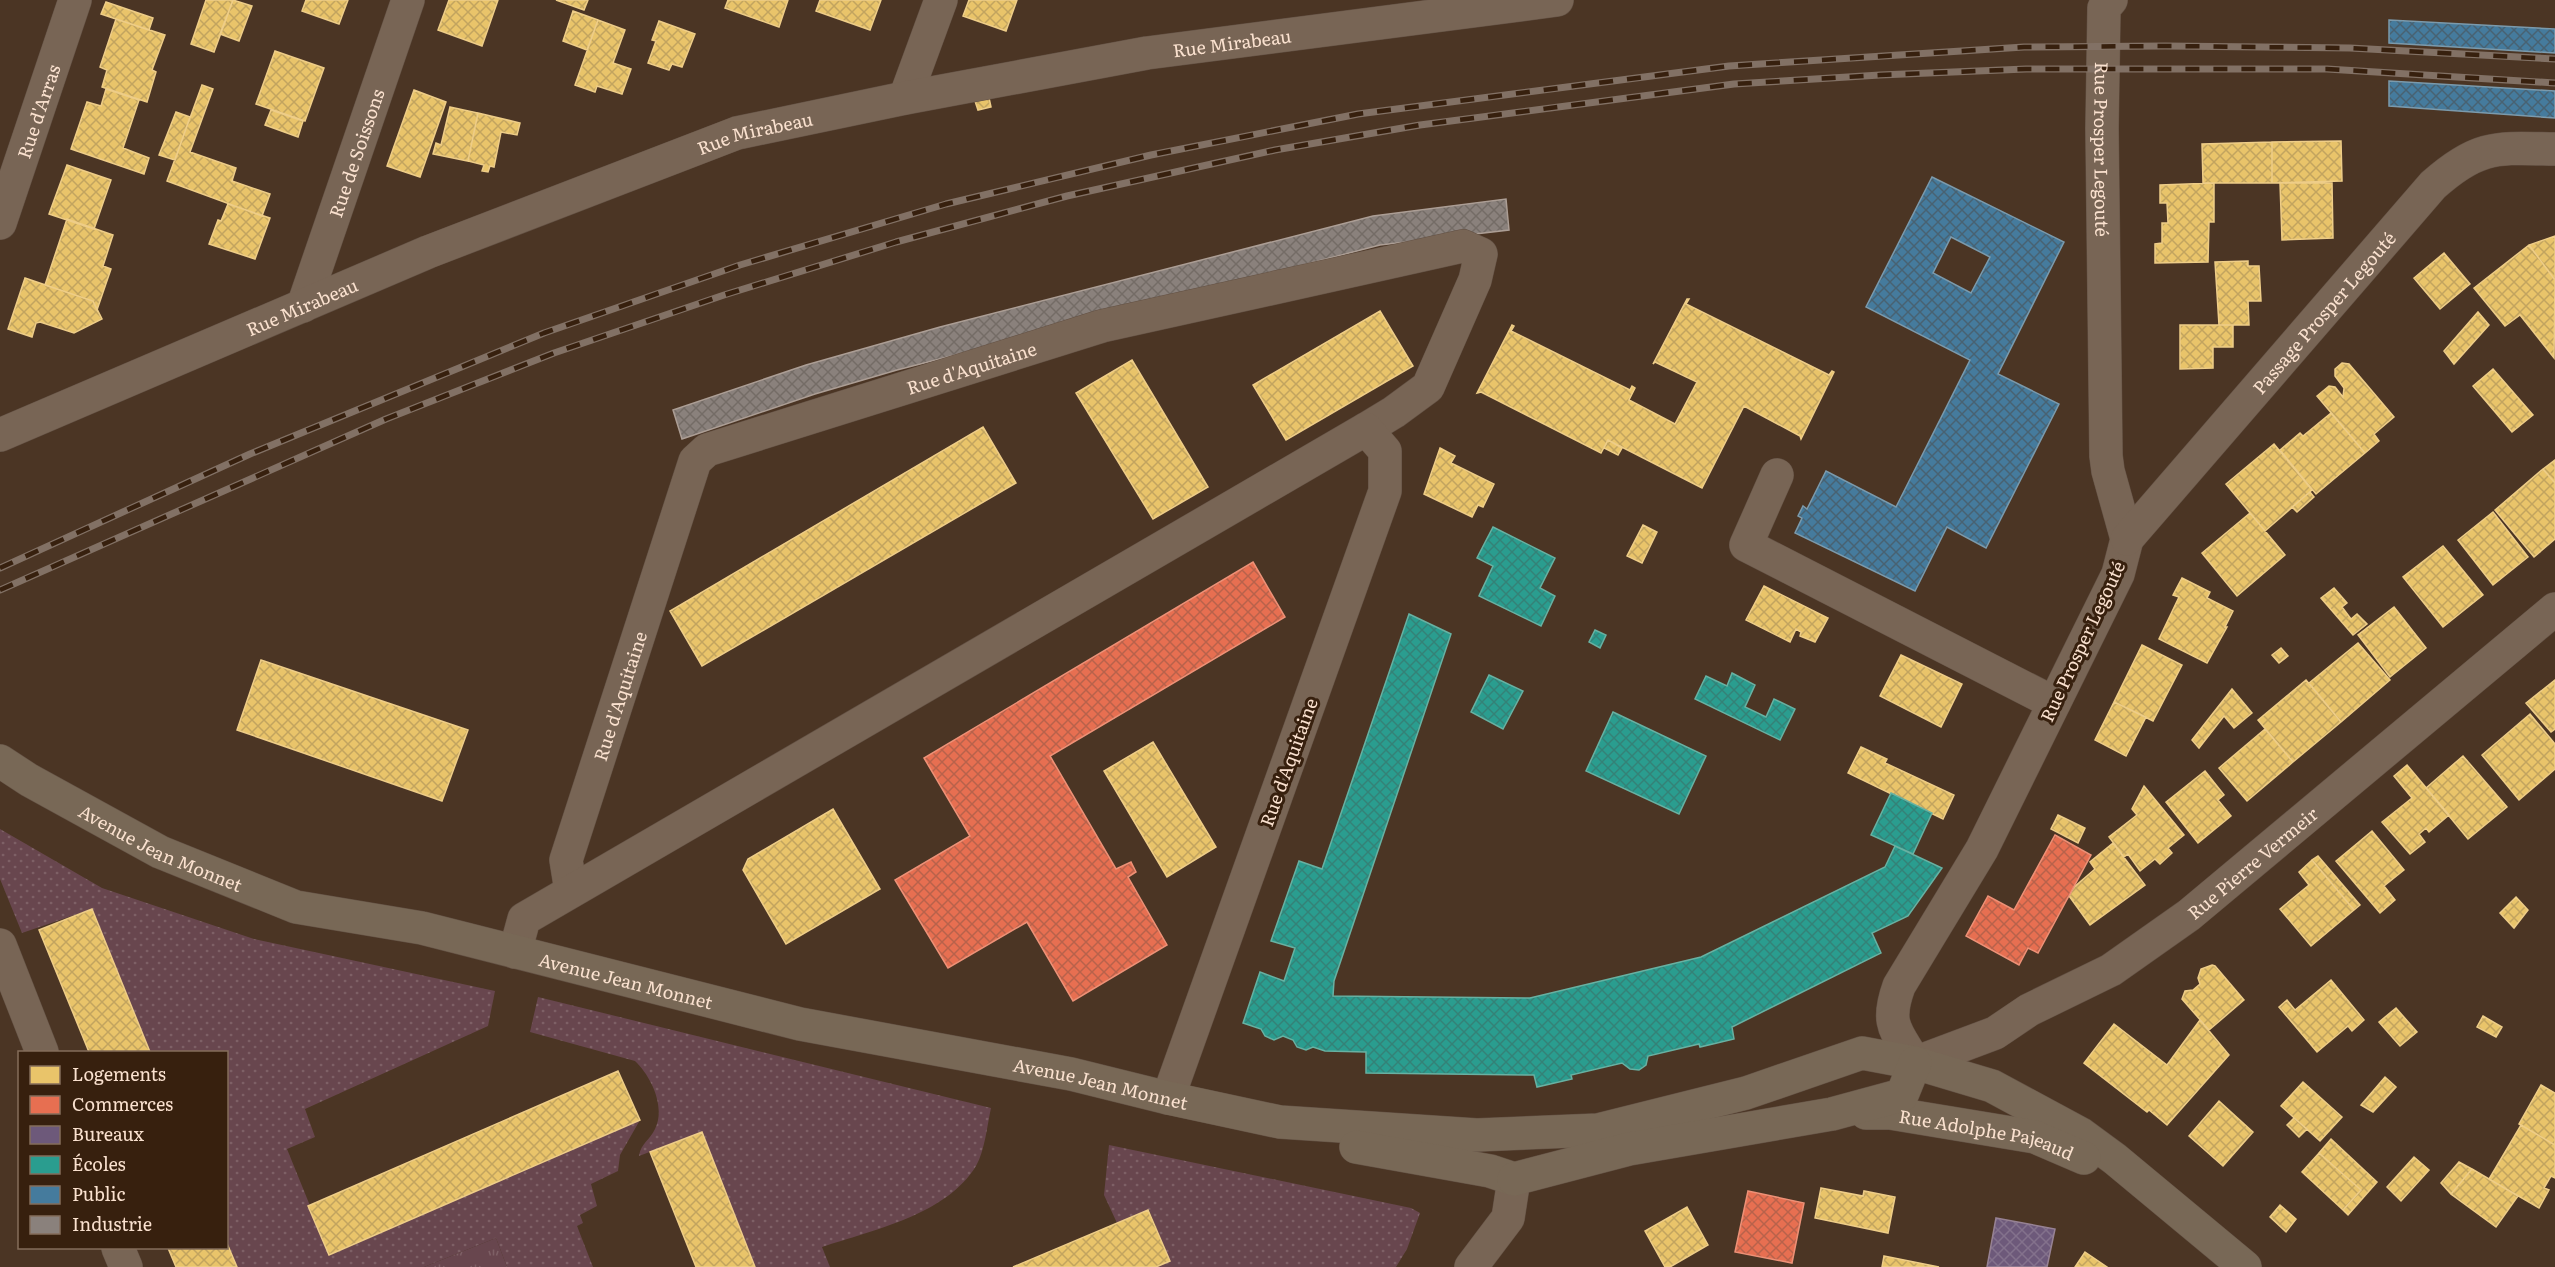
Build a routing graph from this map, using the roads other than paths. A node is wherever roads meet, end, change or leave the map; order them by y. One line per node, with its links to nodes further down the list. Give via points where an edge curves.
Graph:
1 (75, 0): 9 (street, Rue d'Arras)
2 (408, 0): 10 (street, Rue de Soissons)
3 (940, 0): 7 (street)
4 (1557, 0): 6 (street, Rue Mirabeau)
5 (2111, 0): 14 (street, Rue Prosper Legouté, via 2104,8 2102,128 2106,456)
6 (1405, 9): 7 (street, Rue Mirabeau)
7 (905, 98): 10 (street, Rue Mirabeau, via 737,133 428,252)
8 (2555, 149): 14 (street, Passage Prosper Legouté, via 2482,152 2467,158 2440,180)
9 (0, 223)
10 (303, 306): 12 (street, Rue Mirabeau)
11 (1366, 429): 18 (street, Rue d'Aquitaine); 18 (street, Rue d'Aquitaine, via 1428,387 1475,280 1481,254 1463,246 1102,326 707,450 695,461 566,860); 23 (street, Rue d'Aquitaine, via 1385,451 1385,491)
12 (0, 435)
13 (1777, 475): 16 (street, via 1746,545)
14 (2127, 539): 16 (street, Rue Prosper Legouté, via 2118,574)
15 (2555, 609): 22 (street, Rue Pierre Vermeir, via 2140,952 2081,987 2029,1010 1995,1033)
16 (2054, 703): 22 (street, Rue Prosper Legouté, via 1983,849 1899,986 1893,1002 1892,1024)
17 (0, 761): 20 (main road, Avenue Jean Monnet, via 160,852 296,907 422,928)
18 (572, 891): 20 (street, Rue d'Aquitaine, via 524,919)
19 (0, 945): 21 (street)
20 (515, 952): 23 (main road, Avenue Jean Monnet, via 800,1024 1071,1074)
21 (41, 1051)
22 (1915, 1063): 24 (main road, Rue Adolphe Pajeaud, via 1902,1095); 26 (main road, Rue Adolphe Pajeaud, via 1862,1053 1746,1093); 29 (main road, Rue Adolphe Pajeaud, via 1992,1086 2081,1134)
23 (1168, 1098): 25 (main road, Avenue Jean Monnet)
24 (1832, 1114): 26 (main road, Rue Adolphe Pajeaud); 29 (main road, Rue Adolphe Pajeaud, via 1890,1113 2035,1137)
25 (1280, 1122): 27 (main road, Avenue Jean Monnet); 28 (main road, Avenue Jean Monnet, via 1336,1143 1490,1171)
26 (1659, 1129): 27 (main road); 28 (main road, via 1629,1149)
27 (1486, 1135): 28 (main road)
28 (1514, 1179): 32 (street, via 1508,1218)
29 (2137, 1179): 33 (main road, Rue Adolphe Pajeaud)
30 (118, 1249): 31 (street)
31 (126, 1267)
32 (1471, 1267)
33 (2245, 1267)

